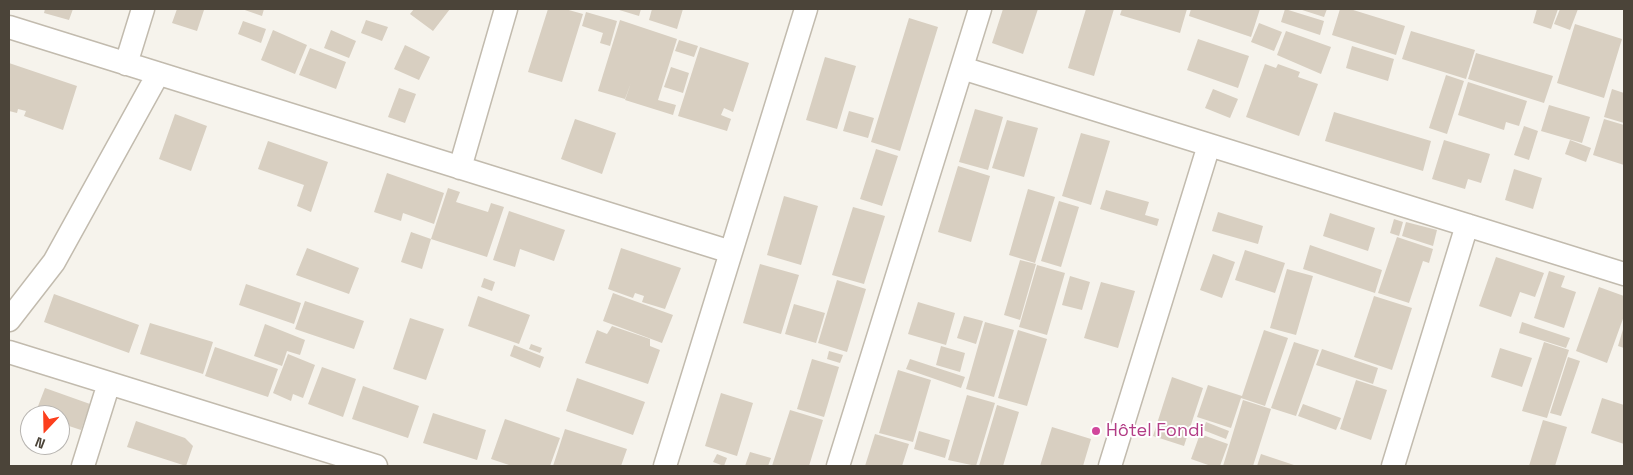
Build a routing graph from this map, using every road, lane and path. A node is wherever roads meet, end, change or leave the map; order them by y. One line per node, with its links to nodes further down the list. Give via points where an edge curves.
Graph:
1 (143, 9): 6 (street)
2 (506, 9): 10 (street)
3 (806, 9): 12 (street)
4 (980, 9): 7 (street)
5 (9, 27): 6 (street)
6 (126, 64): 8 (street)
7 (962, 68): 9 (street); 20 (street)
8 (158, 74): 10 (street); 14 (street, via 54,262)
9 (1209, 145): 11 (street); 21 (street)
10 (460, 168): 12 (street)
11 (1467, 225): 13 (street); 22 (street)
12 (731, 252): 19 (street)
13 (1624, 274)
14 (9, 320)
15 (9, 352): 16 (street)
16 (108, 383): 17 (street); 18 (street)
17 (83, 466)
18 (376, 466)
19 (665, 466)
20 (838, 466)
21 (1110, 466)
22 (1393, 466)

